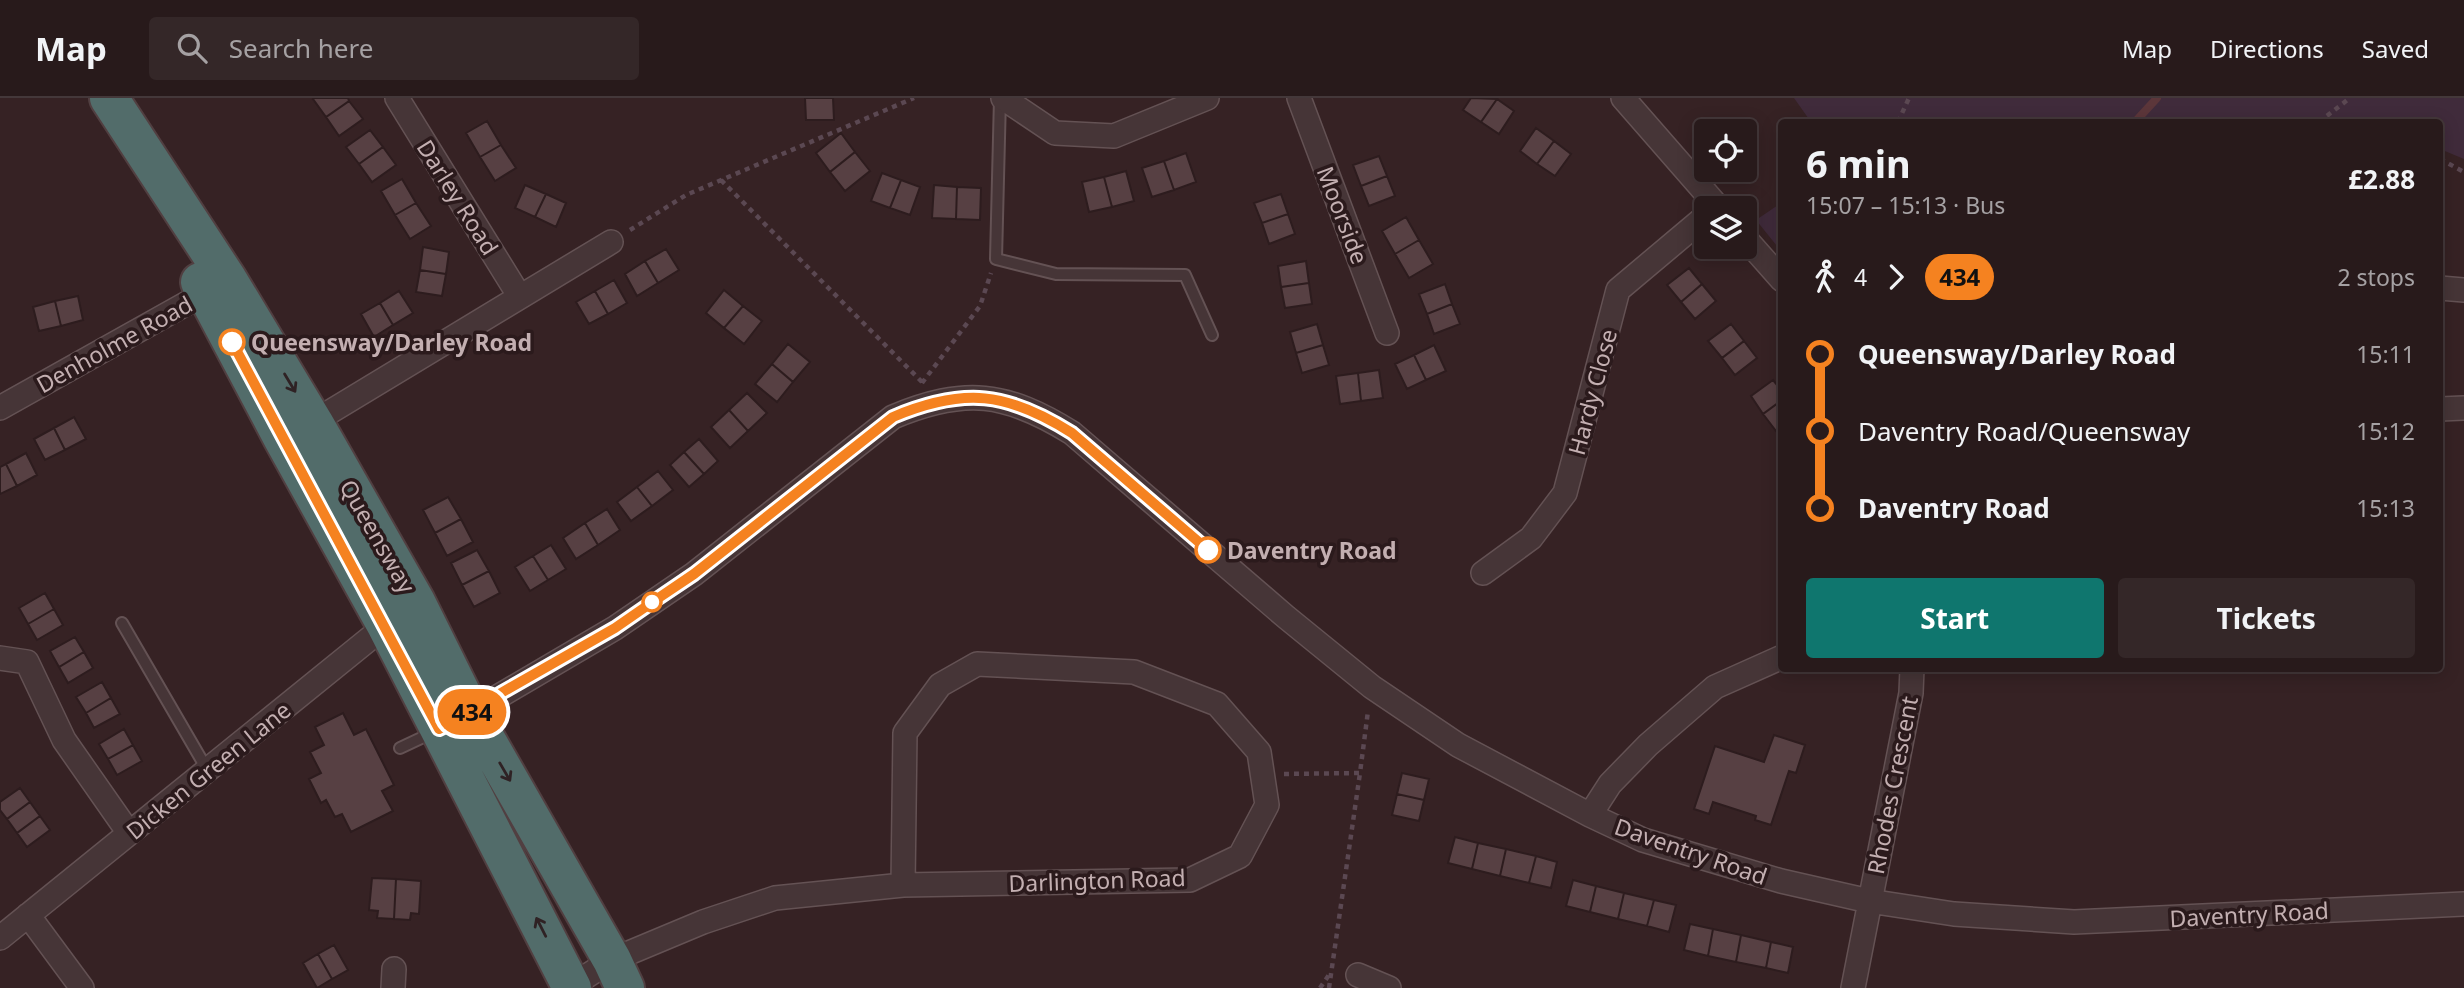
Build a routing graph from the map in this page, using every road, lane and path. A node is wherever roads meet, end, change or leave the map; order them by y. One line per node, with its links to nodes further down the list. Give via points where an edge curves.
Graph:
1 (80, 98): 22 (highway, Queensway)
2 (109, 98): 22 (highway, Queensway)
3 (914, 98): 15 (path)
4 (1001, 98): 5 (street, via 1055,133 1114,136); 20 (lane)
5 (1207, 98)
6 (1298, 98): 26 (street, Moorside)
7 (1623, 98): 16 (street)
8 (1909, 98): 11 (path)
9 (2350, 98): 12 (path)
10 (400, 99): 25 (street, Darley Road)
11 (1899, 119)
12 (2323, 119)
13 (2443, 161): 14 (path)
14 (2464, 172)
15 (721, 180): 18 (path, via 686,195); 28 (path)
16 (1704, 196)
17 (1694, 227): 33 (street, Hardy Close, via 1618,290 1565,493 1531,538)
18 (611, 242): 25 (street)
19 (1757, 251): 21 (street)
20 (996, 259): 27 (lane, via 1056,274 1185,275); 28 (path, via 980,306)
21 (1778, 275)
22 (217, 287): 29 (street, Denholme Road); 32 (highway, Queensway)
23 (2443, 288): 24 (street)
24 (2464, 290)
25 (520, 297): 32 (street)
26 (1387, 333)
27 (1212, 335)
28 (923, 393): 40 (street, Daventry Road, via 1010,404 1072,433); 41 (street, Daventry Road, via 694,574 615,628)
29 (3, 398)
30 (2464, 408): 31 (street)
31 (2443, 409)
32 (298, 431): 34 (highway, Queensway); 36 (highway, Queensway)
33 (1483, 573)
34 (416, 602): 36 (street, Dicken Green Lane); 41 (highway, Queensway)
35 (122, 623): 43 (lane)
36 (386, 625): 41 (highway, Queensway); 43 (street, Dicken Green Lane)
37 (0, 658): 47 (street, via 27,662 64,740)
38 (1778, 659): 46 (street, via 1716,687 1648,744 1610,784)
39 (1912, 672): 49 (street, Rhodes Crescent)
40 (1372, 687): 44 (path); 46 (street, Daventry Road, via 1458,745)
41 (455, 721): 42 (lane); 54 (highway, Queensway, one-way to 54); 56 (highway, Queensway, one-way to 41)
42 (400, 748)
43 (208, 771): 47 (street, Dicken Green Lane)
44 (1360, 773): 45 (path); 53 (path)
45 (1263, 775): 48 (street, Darlington Road, via 1267,805 1240,856 1190,880); 48 (street, Darlington Road, via 1259,752 1217,704 1158,681 1134,672 977,664 940,685 905,733)
46 (1590, 815): 49 (street, Daventry Road, via 1643,840 1781,881)
47 (130, 833): 51 (street, Dicken Green Lane)
48 (903, 885): 54 (street, Darlington Road, via 775,898 703,922)
49 (1869, 901): 50 (street, Daventry Road, via 1954,914 2074,922); 61 (street, Rhodes Crescent)
50 (2464, 904)
51 (28, 915): 52 (street, Dicken Green Lane); 57 (street)
52 (0, 938)
53 (1333, 968): 58 (path); 59 (path)
54 (619, 974): 56 (street, Darlington Road)
55 (1358, 975): 60 (street)
56 (572, 987)
57 (82, 988)
58 (1320, 988)
59 (1329, 988)
60 (1390, 988)
61 (1853, 988)

